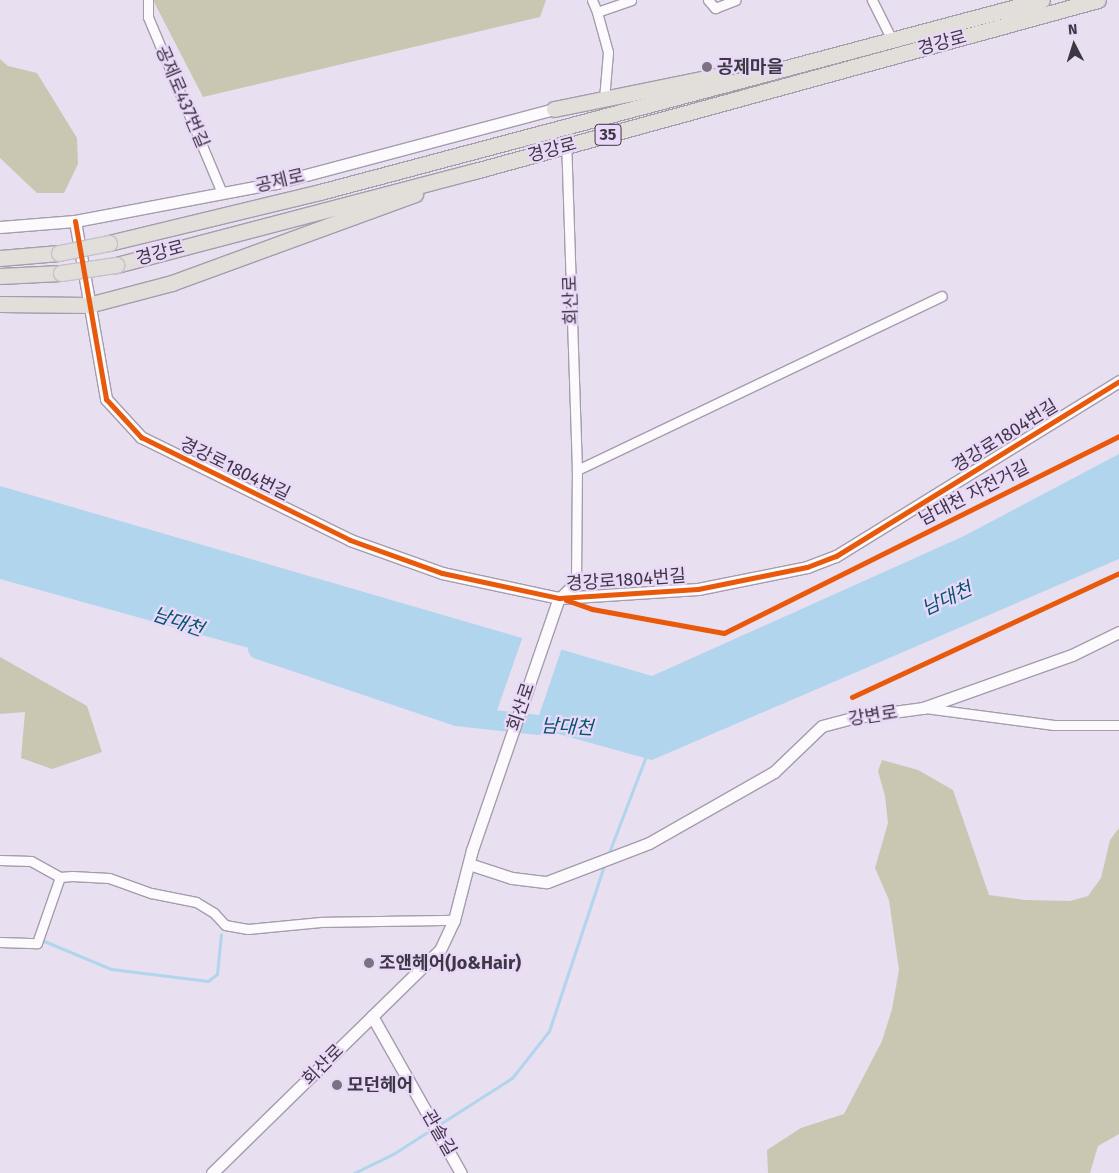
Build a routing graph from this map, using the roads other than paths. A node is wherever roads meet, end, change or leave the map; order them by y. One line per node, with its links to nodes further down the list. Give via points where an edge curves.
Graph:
1 (148, 0): 15 (street, 공제로437번길, via 148,16)
2 (592, 0): 9 (street)
3 (631, 0): 9 (street)
4 (708, 0): 5 (street, via 715,8)
5 (736, 0)
6 (872, 0): 10 (street)
7 (1042, 0): 10 (highway, 경강로)
8 (1098, 0): 13 (highway, 경강로 / 35)
9 (597, 12): 11 (street, via 608,52)
10 (892, 40): 11 (highway); 18 (highway, 경강로, bridge, via 320,192 109,243 59,253)
11 (604, 99): 12 (highway)
12 (554, 109): 15 (street, 공제로, via 276,183)
13 (566, 146): 14 (highway, 경강로 / 35); 24 (street, 회산로)
14 (475, 171): 19 (highway, 경강로 / 35, bridge, via 116,265 61,273); 22 (highway, via 172,283)
15 (222, 193): 16 (street, 공제로)
16 (74, 221): 17 (street, 공제로); 22 (street, 경강로1804번길)
17 (0, 228)
18 (0, 258)
19 (0, 276)
20 (942, 296): 24 (street)
21 (0, 304): 22 (highway)
22 (88, 305): 25 (street, 경강로1804번길, via 106,399 142,437 350,540 442,573)
23 (1119, 381): 25 (street, 경강로1804번길, via 836,556 807,566 698,589)
24 (577, 470): 25 (street, 회산로, via 576,580)
25 (559, 598): 30 (street, 회산로)
26 (1119, 632): 27 (street, 강변로, via 1072,655)
27 (923, 708): 28 (street, via 1054,725); 30 (street, 강변로, via 856,717 822,726 774,772 649,843 547,882 512,878)
28 (1119, 725)
29 (0, 860): 31 (street, via 31,861)
30 (469, 864): 32 (street, 회산로)
31 (60, 878): 32 (street, via 90,875 109,878 151,894 196,902 214,913 225,925 248,929 321,922); 33 (street, via 37,943)
32 (454, 920): 34 (street, 회산로, via 440,950)
33 (0, 942)
34 (372, 1016): 35 (street, 회산로); 36 (street, 관솔길)
35 (212, 1173)
36 (462, 1173)

